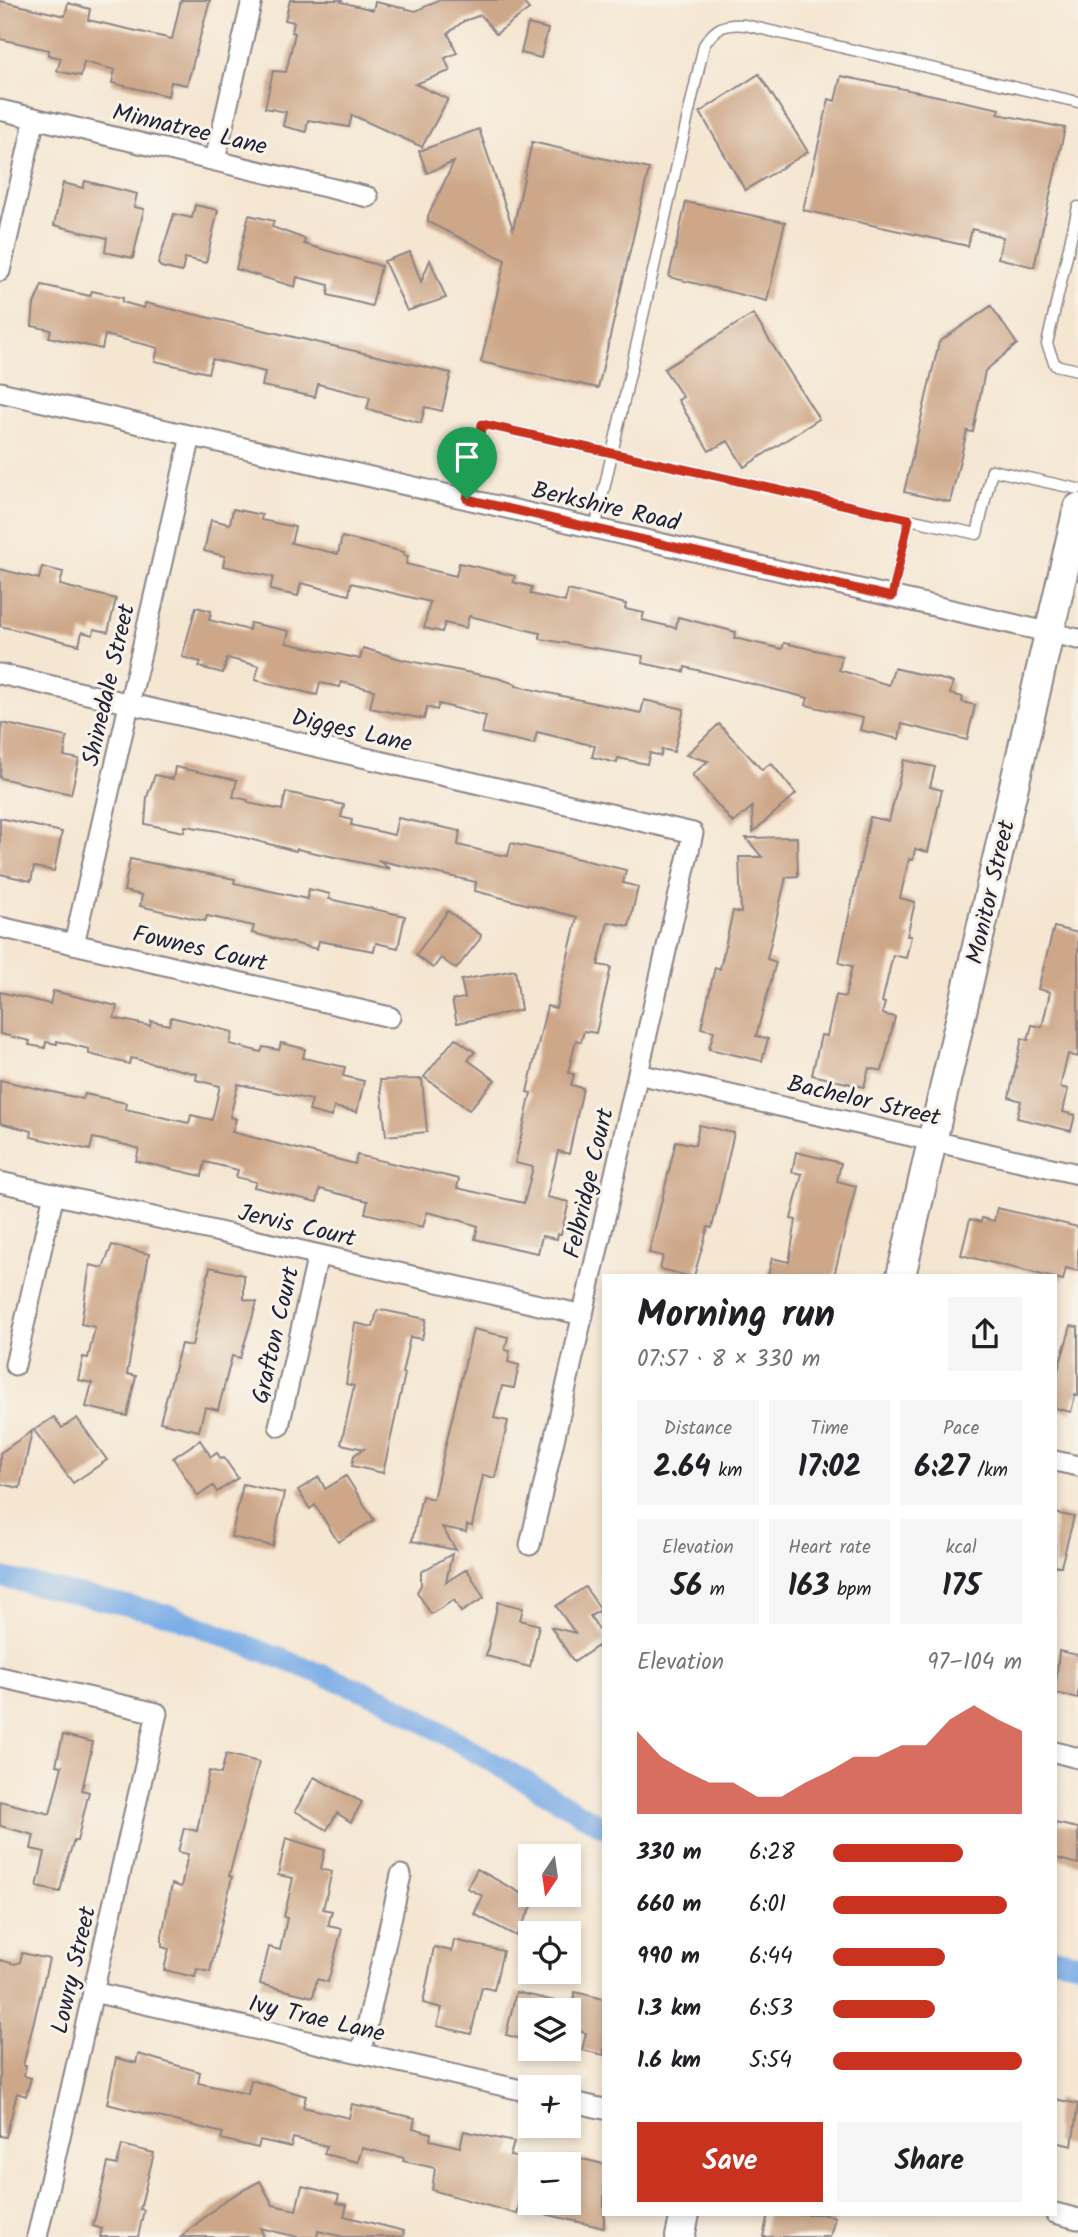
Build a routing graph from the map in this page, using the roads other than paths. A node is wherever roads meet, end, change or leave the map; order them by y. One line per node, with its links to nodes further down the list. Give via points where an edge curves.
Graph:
1 (252, 0): 5 (street)
2 (1078, 102): 12 (lane, via 745,26 720,27 704,45)
3 (0, 110): 4 (street, Minnatree Lane)
4 (35, 118): 5 (street, Minnatree Lane); 8 (street)
5 (215, 159): 6 (street, Minnatree Lane)
6 (368, 197)
7 (1078, 207): 9 (lane, via 1046,344 1055,365)
8 (0, 271)
9 (1078, 370)
10 (0, 392): 11 (street, Berkshire Road)
11 (191, 436): 14 (street, Berkshire Road); 22 (street, Shinedale Street)
12 (611, 453): 14 (lane, via 482,424); 16 (lane); 17 (lane)
13 (1078, 489): 16 (lane, via 992,470 977,534)
14 (467, 499): 17 (street, Berkshire Road)
15 (1078, 508): 19 (street, Monitor Street)
16 (909, 519): 18 (lane)
17 (595, 529): 18 (street, Berkshire Road)
18 (892, 597): 19 (street, Berkshire Road)
19 (1049, 633): 20 (street, Berkshire Road); 28 (street, Monitor Street)
20 (1078, 639)
21 (0, 674): 22 (street, Digges Lane)
22 (129, 704): 23 (street, Digges Lane); 25 (street, Shinedale Street)
23 (693, 833): 27 (street, Felbridge Court)
24 (0, 927): 25 (street, Fownes Court)
25 (74, 944): 26 (street, Fownes Court)
26 (390, 1017)
27 (638, 1074): 28 (street, Bachelor Street); 34 (street, Felbridge Court)
28 (932, 1141): 29 (street, Bachelor Street); 33 (street, Monitor Street)
29 (1078, 1174)
30 (0, 1182): 31 (street, Jervis Court)
31 (54, 1194): 32 (street, Jervis Court); 35 (street)
32 (318, 1255): 34 (street, Jervis Court); 36 (street, Grafton Court)
33 (901, 1274)
34 (583, 1315): 39 (street, Felbridge Court)
35 (15, 1365)
36 (279, 1426)
37 (1057, 1461): 38 (street)
38 (1078, 1466)
39 (530, 1545)
40 (0, 1677): 44 (street, Lowry Street, via 158,1713)
41 (1057, 1753): 42 (street)
42 (1078, 1758)
43 (401, 1875): 45 (street)
44 (93, 1992): 45 (street, Ivy Trae Lane); 52 (street, Lowry Street)
45 (360, 2053): 46 (street, Ivy Trae Lane)
46 (518, 2089)
47 (581, 2104): 48 (street)
48 (602, 2109)
49 (1057, 2213): 51 (street)
50 (685, 2216): 53 (street)
51 (1078, 2218)
52 (37, 2237)
53 (680, 2237)

